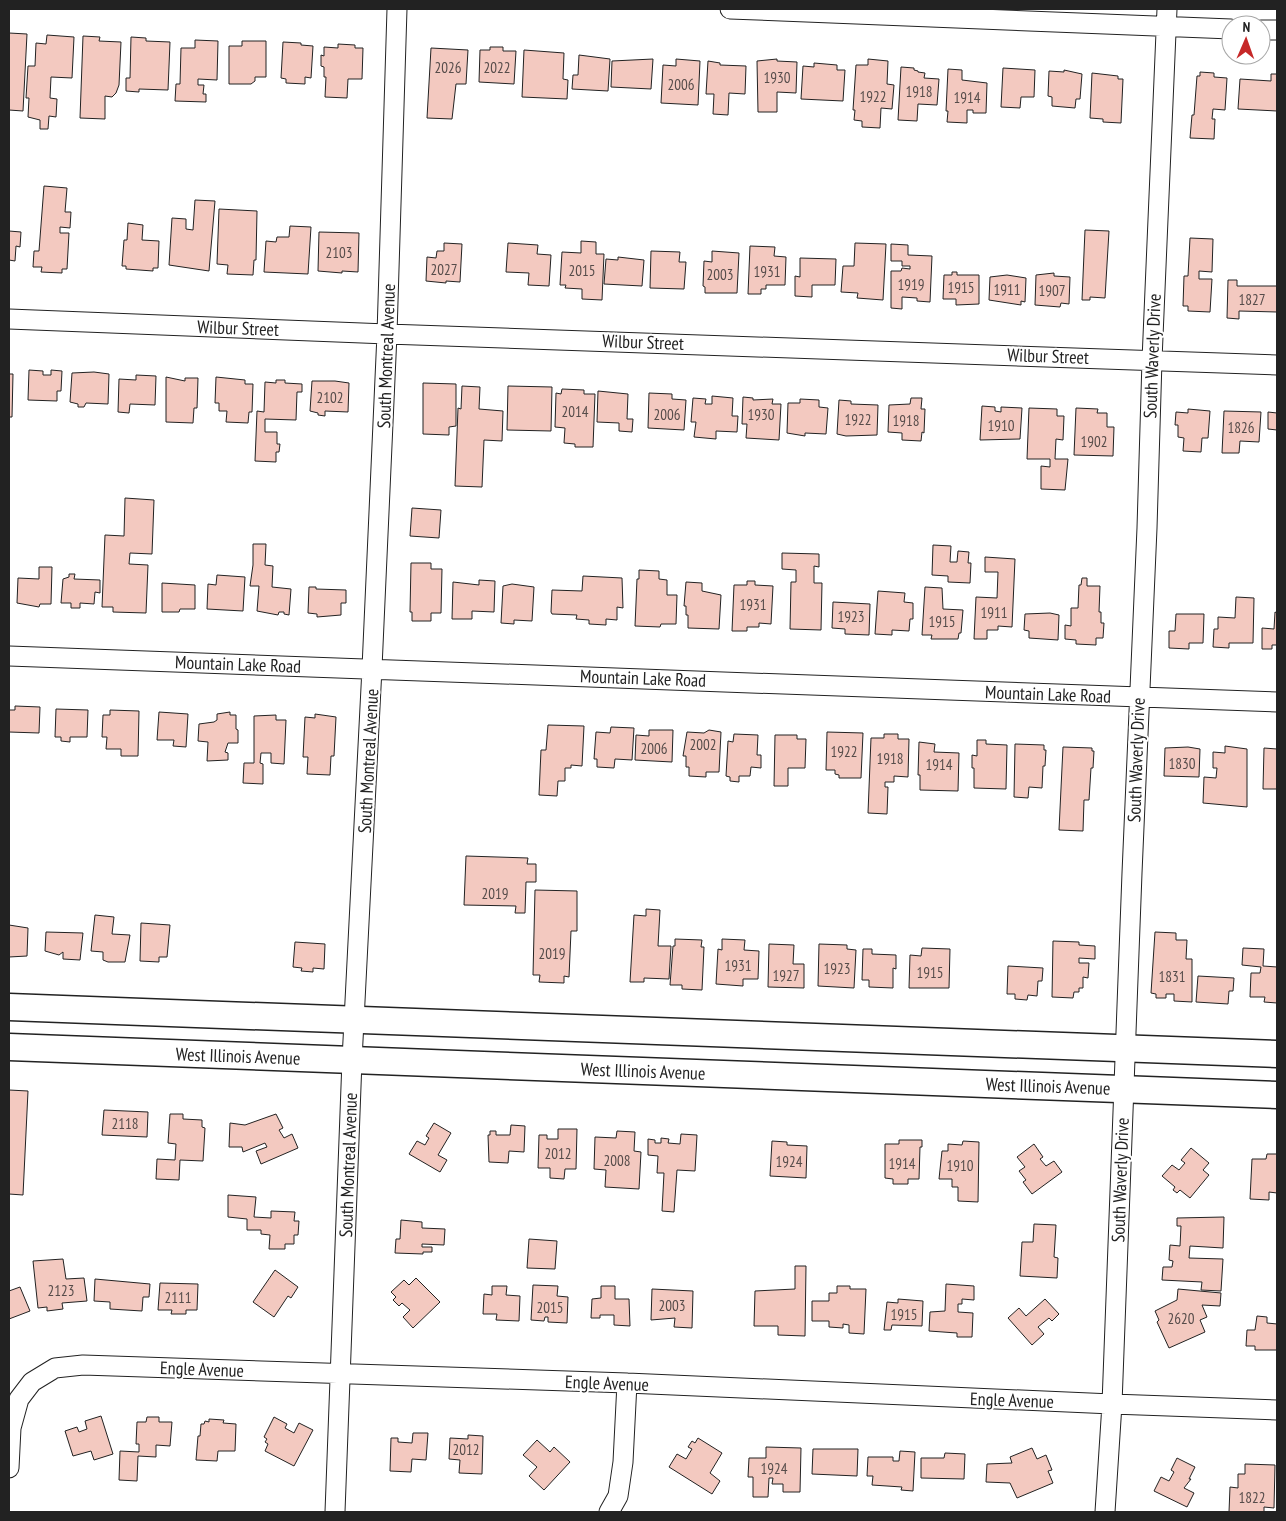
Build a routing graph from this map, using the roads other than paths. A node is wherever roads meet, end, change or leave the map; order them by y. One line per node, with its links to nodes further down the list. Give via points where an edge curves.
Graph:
1 (397, 9): 6 (street, South Montreal Avenue)
2 (730, 9): 3 (street)
3 (1167, 18): 4 (street); 7 (street, South Waverly Drive)
4 (1221, 26)
5 (9, 319): 6 (street, Wilbur Street)
6 (387, 334): 7 (street, Wilbur Street); 10 (street, South Montreal Avenue)
7 (1152, 360): 8 (street, Wilbur Street); 11 (street, South Waverly Drive)
8 (1277, 365)
9 (9, 656): 10 (street, Mountain Lake Road)
10 (372, 668): 11 (street, Mountain Lake Road); 14 (street, South Montreal Avenue)
11 (1139, 697): 12 (street, Mountain Lake Road); 17 (street, South Waverly Drive)
12 (1277, 702)
13 (9, 1007): 14 (main road)
14 (354, 1019): 15 (main road); 19 (street, South Montreal Avenue)
15 (742, 1033): 17 (main road); 20 (main road)
16 (9, 1047): 19 (main road, West Illinois Avenue)
17 (1126, 1047): 18 (main road); 21 (street, South Waverly Drive)
18 (1277, 1054)
19 (352, 1060): 20 (main road, West Illinois Avenue); 23 (street, South Montreal Avenue)
20 (741, 1074): 21 (main road, West Illinois Avenue)
21 (1124, 1089): 22 (main road, West Illinois Avenue); 25 (street, South Waverly Drive)
22 (1277, 1095)
23 (341, 1374): 24 (street, Engle Avenue); 27 (street, Engle Avenue, via 83,1365 55,1368 32,1382 19,1399 11,1428); 28 (street, South Montreal Avenue)
24 (627, 1384): 25 (street, Engle Avenue); 29 (street, via 623,1462 618,1496)
25 (1112, 1404): 26 (street, Engle Avenue); 30 (street, South Waverly Drive)
26 (1277, 1410)
27 (9, 1468)
28 (335, 1512)
29 (609, 1512)
30 (1105, 1512)

